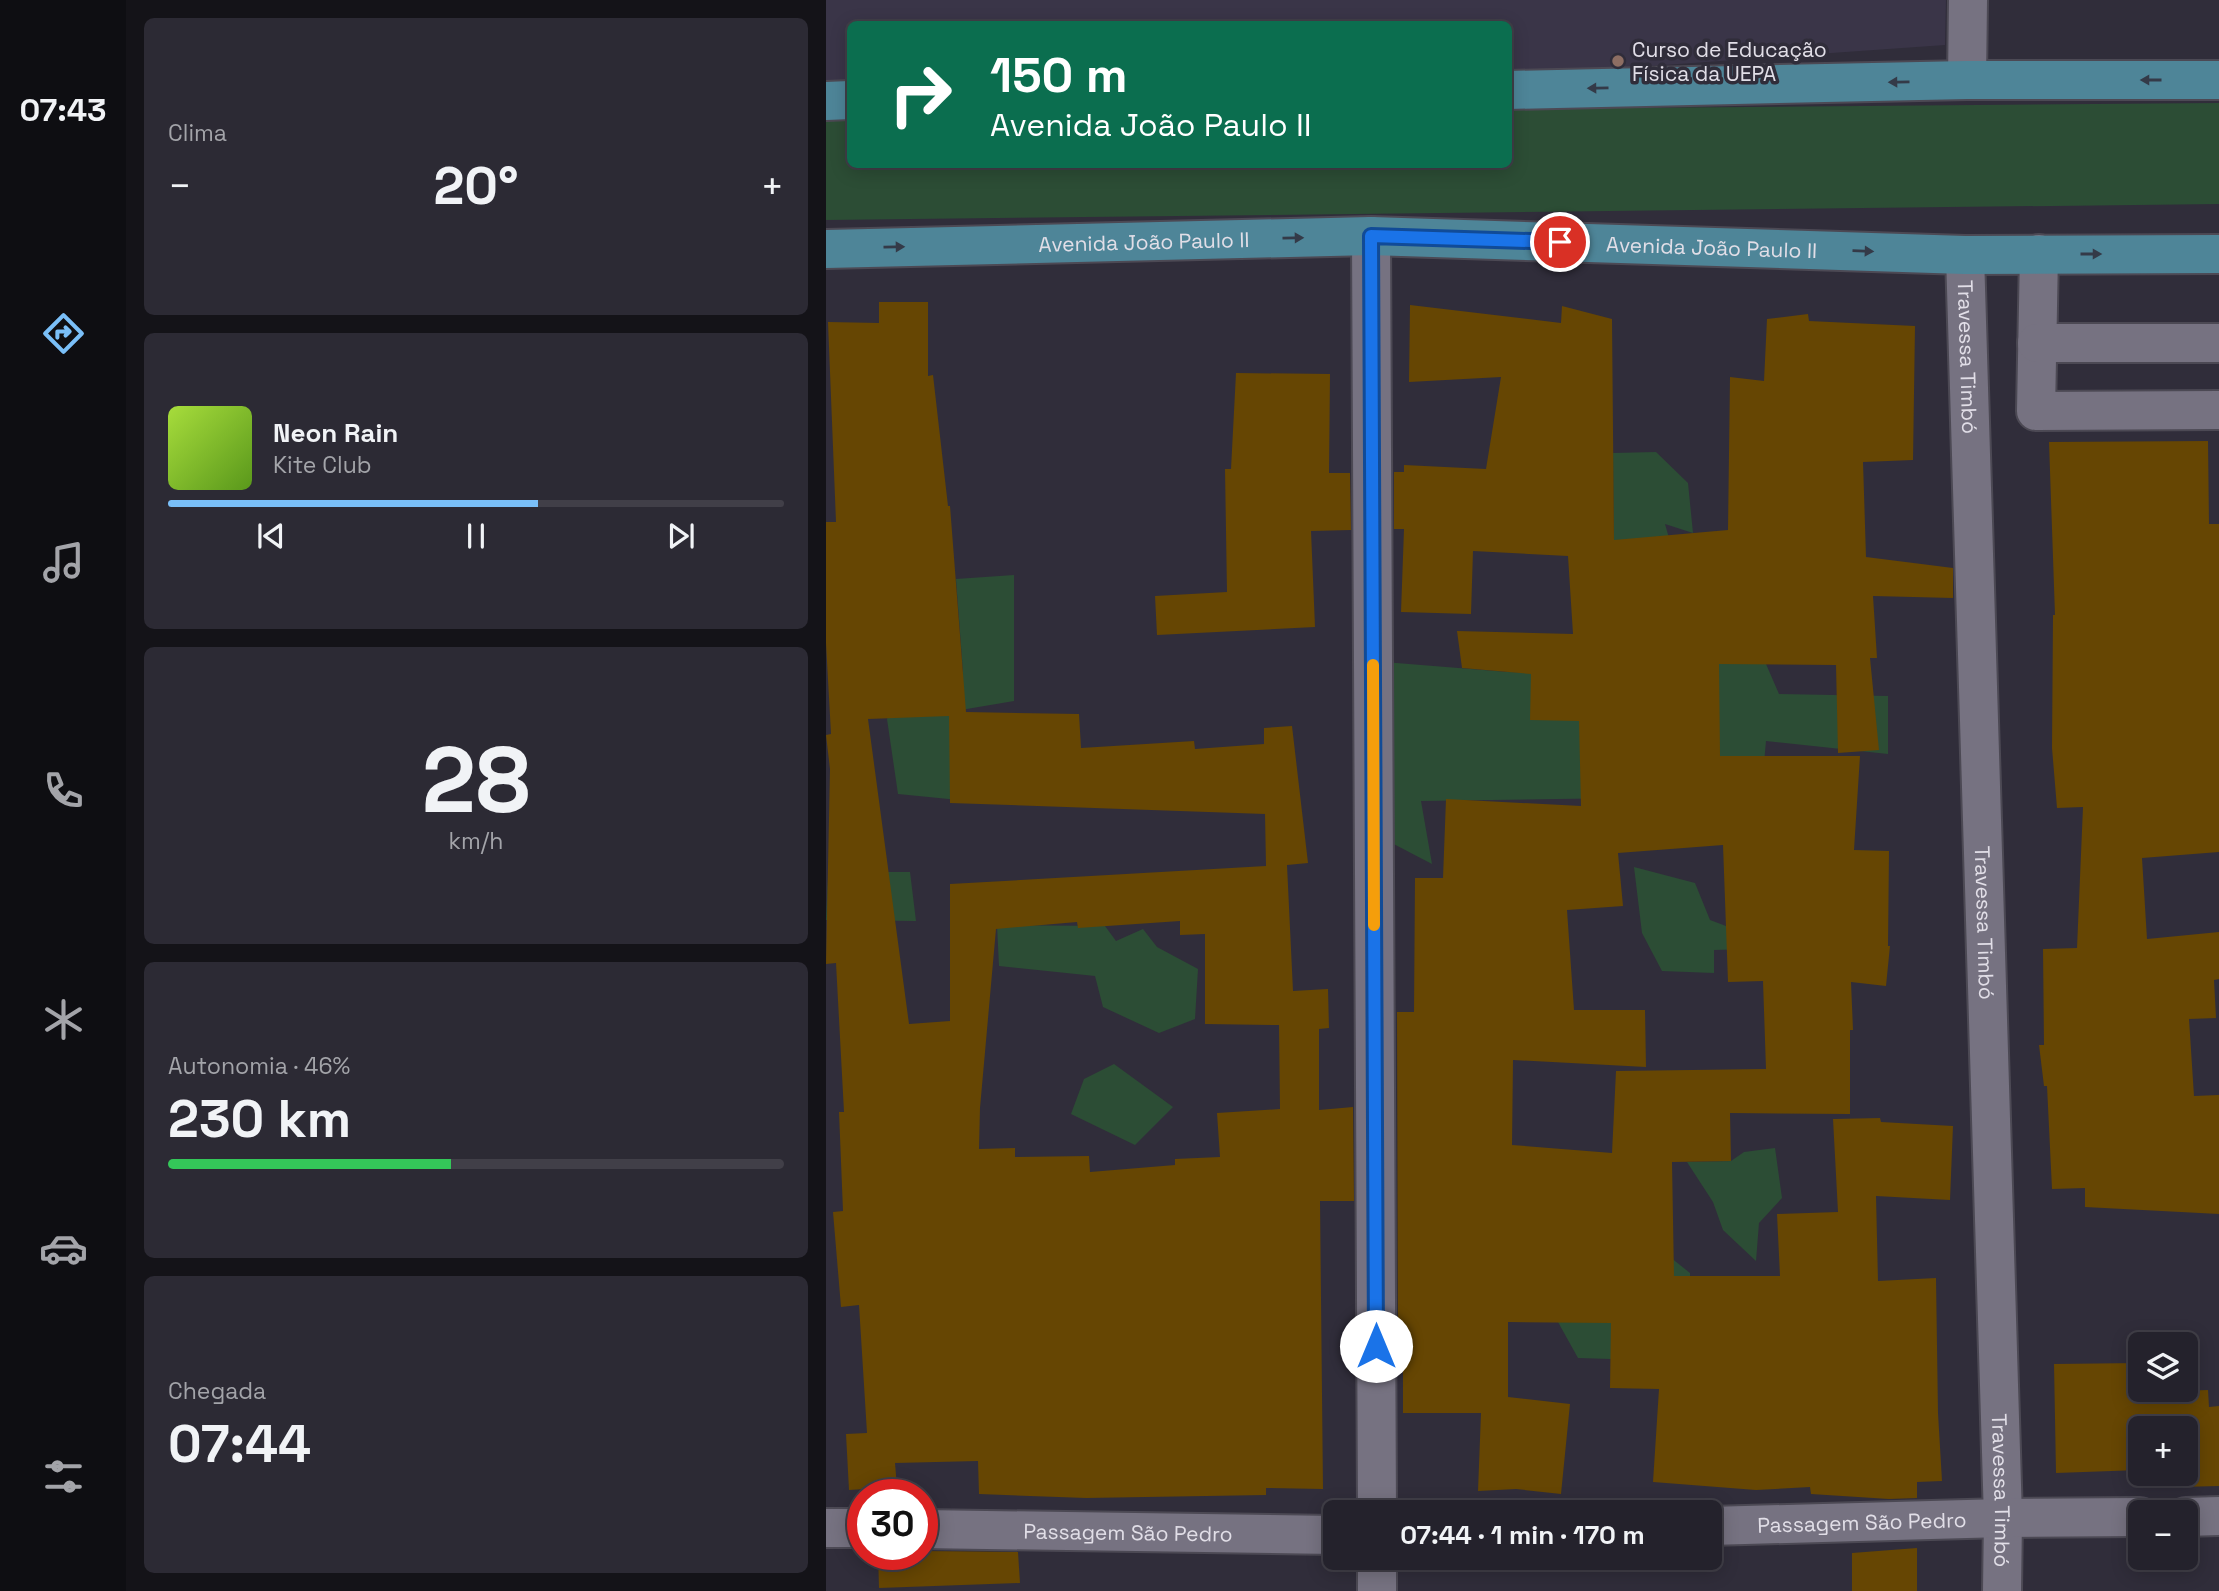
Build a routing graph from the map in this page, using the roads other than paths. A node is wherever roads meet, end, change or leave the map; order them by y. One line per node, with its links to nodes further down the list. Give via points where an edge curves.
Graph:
1 (1968, 0): 3 (street)
2 (2219, 79): 3 (main road, one-way to 3)
3 (1967, 80): 4 (main road, one-way to 4)
4 (1512, 90)
5 (847, 100): 6 (main road)
6 (826, 101)
7 (1371, 236): 8 (main road, Avenida João Paulo II, one-way to 7); 11 (main road, Avenida João Paulo II, one-way to 11); 15 (street)
8 (826, 249)
9 (2039, 254): 10 (main road, Avenida João Paulo II, one-way to 10); 11 (main road, Avenida João Paulo II); 12 (street)
10 (2219, 254)
11 (1965, 255): 19 (street, Travessa Timbó)
12 (2037, 343): 13 (street); 14 (street, via 2036,411)
13 (2219, 343)
14 (2219, 410)
15 (1377, 1500)
16 (2219, 1516): 18 (street)
17 (2128, 1517): 19 (street, Passagem São Pedro)
18 (2198, 1517)
19 (2003, 1518): 20 (street, Passagem São Pedro); 27 (street, Travessa Timbó)
20 (1722, 1526)
21 (826, 1528): 22 (street)
22 (847, 1528)
23 (938, 1529): 24 (street, Passagem São Pedro)
24 (1323, 1535)
25 (1377, 1570): 26 (street)
26 (1377, 1591)
27 (2002, 1591)

